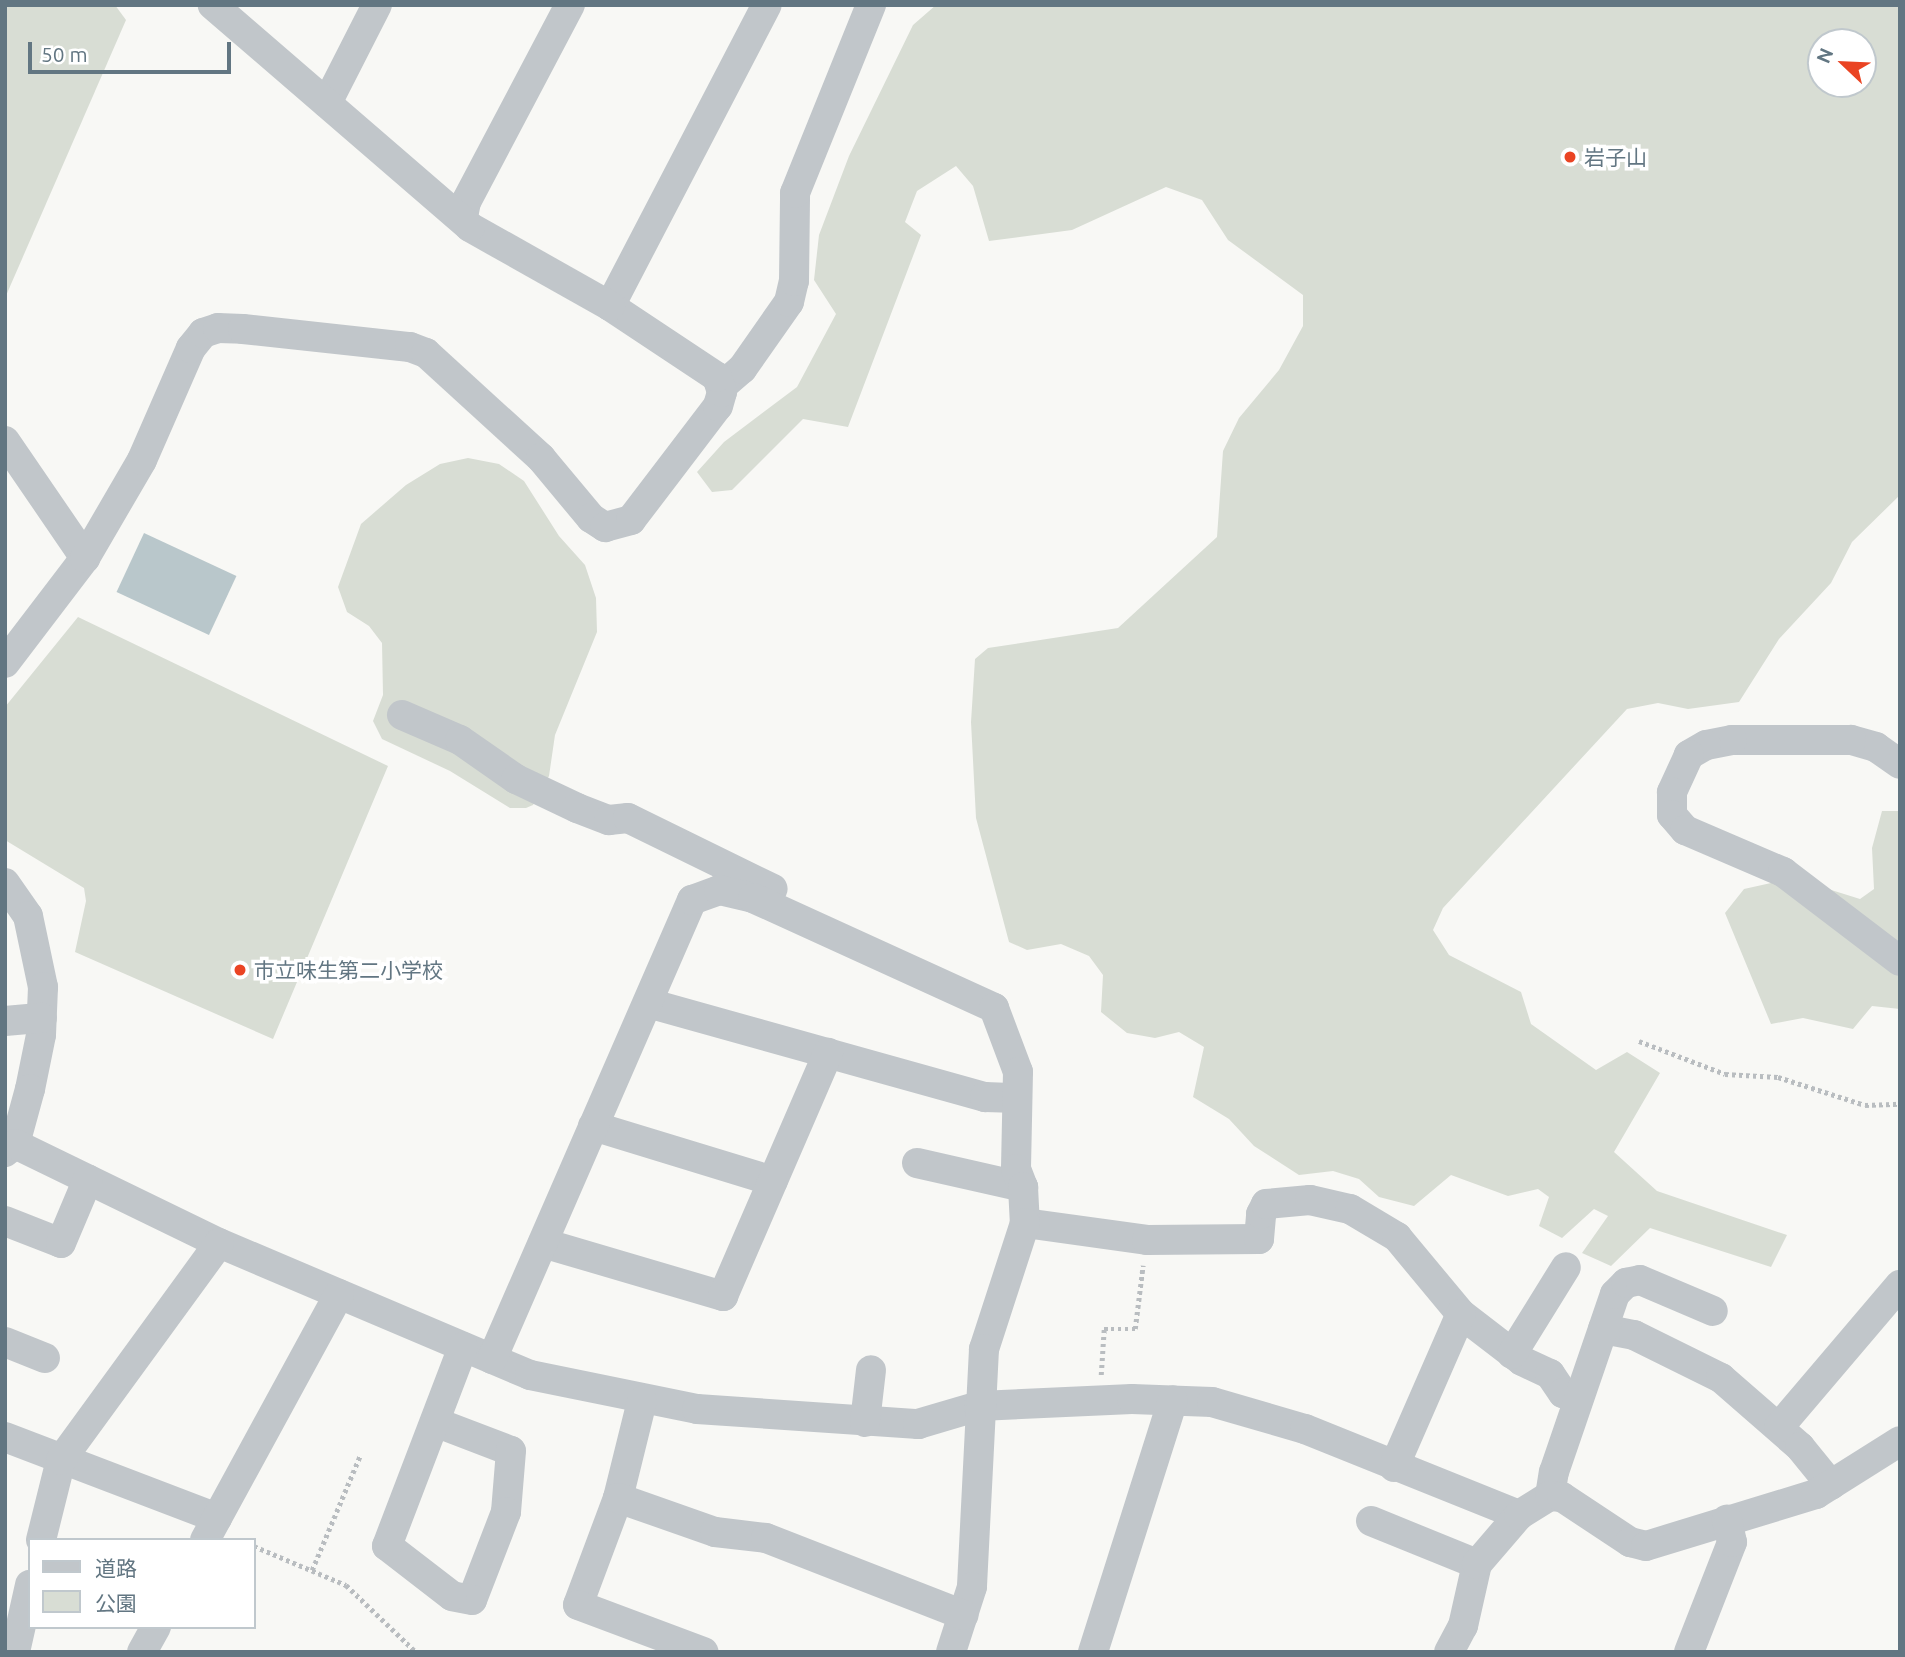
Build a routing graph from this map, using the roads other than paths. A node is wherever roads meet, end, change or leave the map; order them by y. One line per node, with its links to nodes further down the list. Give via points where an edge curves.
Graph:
1 (213, 5): 6 (street)
2 (377, 5): 6 (street)
3 (570, 5): 7 (street, via 466,202)
4 (767, 5): 8 (street)
5 (872, 5): 9 (street, via 799,180 789,302 742,369)
6 (327, 103): 7 (street)
7 (463, 217): 8 (street, via 470,227)
8 (610, 306): 9 (street, via 717,377)
9 (721, 387): 11 (street, via 718,406 650,499 631,520 605,527 591,518 541,458 426,353 410,347 218,328 202,333 191,348 142,460)
10 (5, 441): 11 (street)
11 (85, 558): 12 (street)
12 (5, 663)
13 (402, 715): 17 (street, via 460,740 516,779 577,808 609,820 628,818 789,897 800,905)
14 (1900, 764): 18 (street, via 1876,747 1850,740 1732,740 1706,745 1689,755 1678,772 1672,814 1685,830 1783,872)
15 (5, 883): 16 (street)
16 (17, 917): 20 (street, via 43,987)
17 (806, 922): 19 (street, via 735,892 702,894 692,900); 23 (street, via 994,1008 1018,1072)
18 (1900, 961)
19 (648, 1003): 22 (street); 24 (street)
20 (42, 1018): 21 (street); 25 (street, via 30,1089)
21 (5, 1021)
22 (828, 1053): 23 (street, via 985,1097); 28 (street)
23 (1017, 1098): 29 (street, via 1016,1169)
24 (593, 1126): 28 (street); 33 (street)
25 (10, 1148): 27 (street)
26 (917, 1163): 29 (street)
27 (88, 1180): 30 (street, via 61,1243); 32 (street)
28 (773, 1181): 33 (street, via 723,1296)
29 (1023, 1188): 31 (street)
30 (5, 1222)
31 (1025, 1223): 38 (street, via 1147,1240 1259,1239 1266,1204 1310,1200 1350,1209 1397,1237); 49 (street, via 991,1322)
32 (219, 1243): 36 (street); 55 (street)
33 (543, 1243): 44 (street)
34 (1566, 1267): 42 (street)
35 (1900, 1285): 52 (street)
36 (339, 1294): 41 (street); 63 (street)
37 (1713, 1311): 39 (street, via 1640,1280 1626,1283 1615,1294)
38 (1461, 1314): 42 (street); 56 (street)
39 (1603, 1329): 46 (street); 52 (street, via 1634,1335 1721,1378)
40 (5, 1342): 43 (street)
41 (463, 1347): 44 (street); 50 (street)
42 (1512, 1354): 46 (street, via 1550,1374 1563,1393)
43 (45, 1358)
44 (492, 1359): 48 (street, via 530,1376)
45 (871, 1370): 51 (street)
46 (1578, 1399): 58 (street)
47 (1173, 1400): 49 (street); 56 (street, via 1212,1402 1256,1412); 73 (street)
48 (642, 1401): 51 (street, via 783,1418); 59 (street)
49 (979, 1406): 51 (street, via 918,1424); 67 (street, via 972,1587)
50 (435, 1422): 50 (street, via 387,1546 452,1596 472,1600 506,1512 511,1451)
51 (865, 1422)
52 (1779, 1427): 57 (street)
53 (5, 1437): 55 (street)
54 (1900, 1441): 57 (street)
55 (61, 1460): 63 (street); 64 (street)
56 (1394, 1467): 60 (street)
57 (1831, 1485): 61 (street, via 1816,1494)
58 (1550, 1496): 60 (street); 61 (street, via 1562,1497 1630,1542 1646,1546)
59 (618, 1498): 67 (street, via 715,1532 766,1538); 71 (street, via 578,1605)
60 (1519, 1515): 65 (street)
61 (1727, 1520): 75 (street, via 1732,1542)
62 (1371, 1521): 65 (street)
63 (211, 1529)
64 (42, 1538)
65 (1476, 1564): 74 (street, via 1463,1626)
66 (28, 1594): 69 (street)
67 (963, 1615): 72 (street)
68 (155, 1629): 70 (street)
69 (15, 1652)
70 (142, 1652)
71 (704, 1652)
72 (951, 1652)
73 (1093, 1652)
74 (1449, 1652)
75 (1689, 1652)

